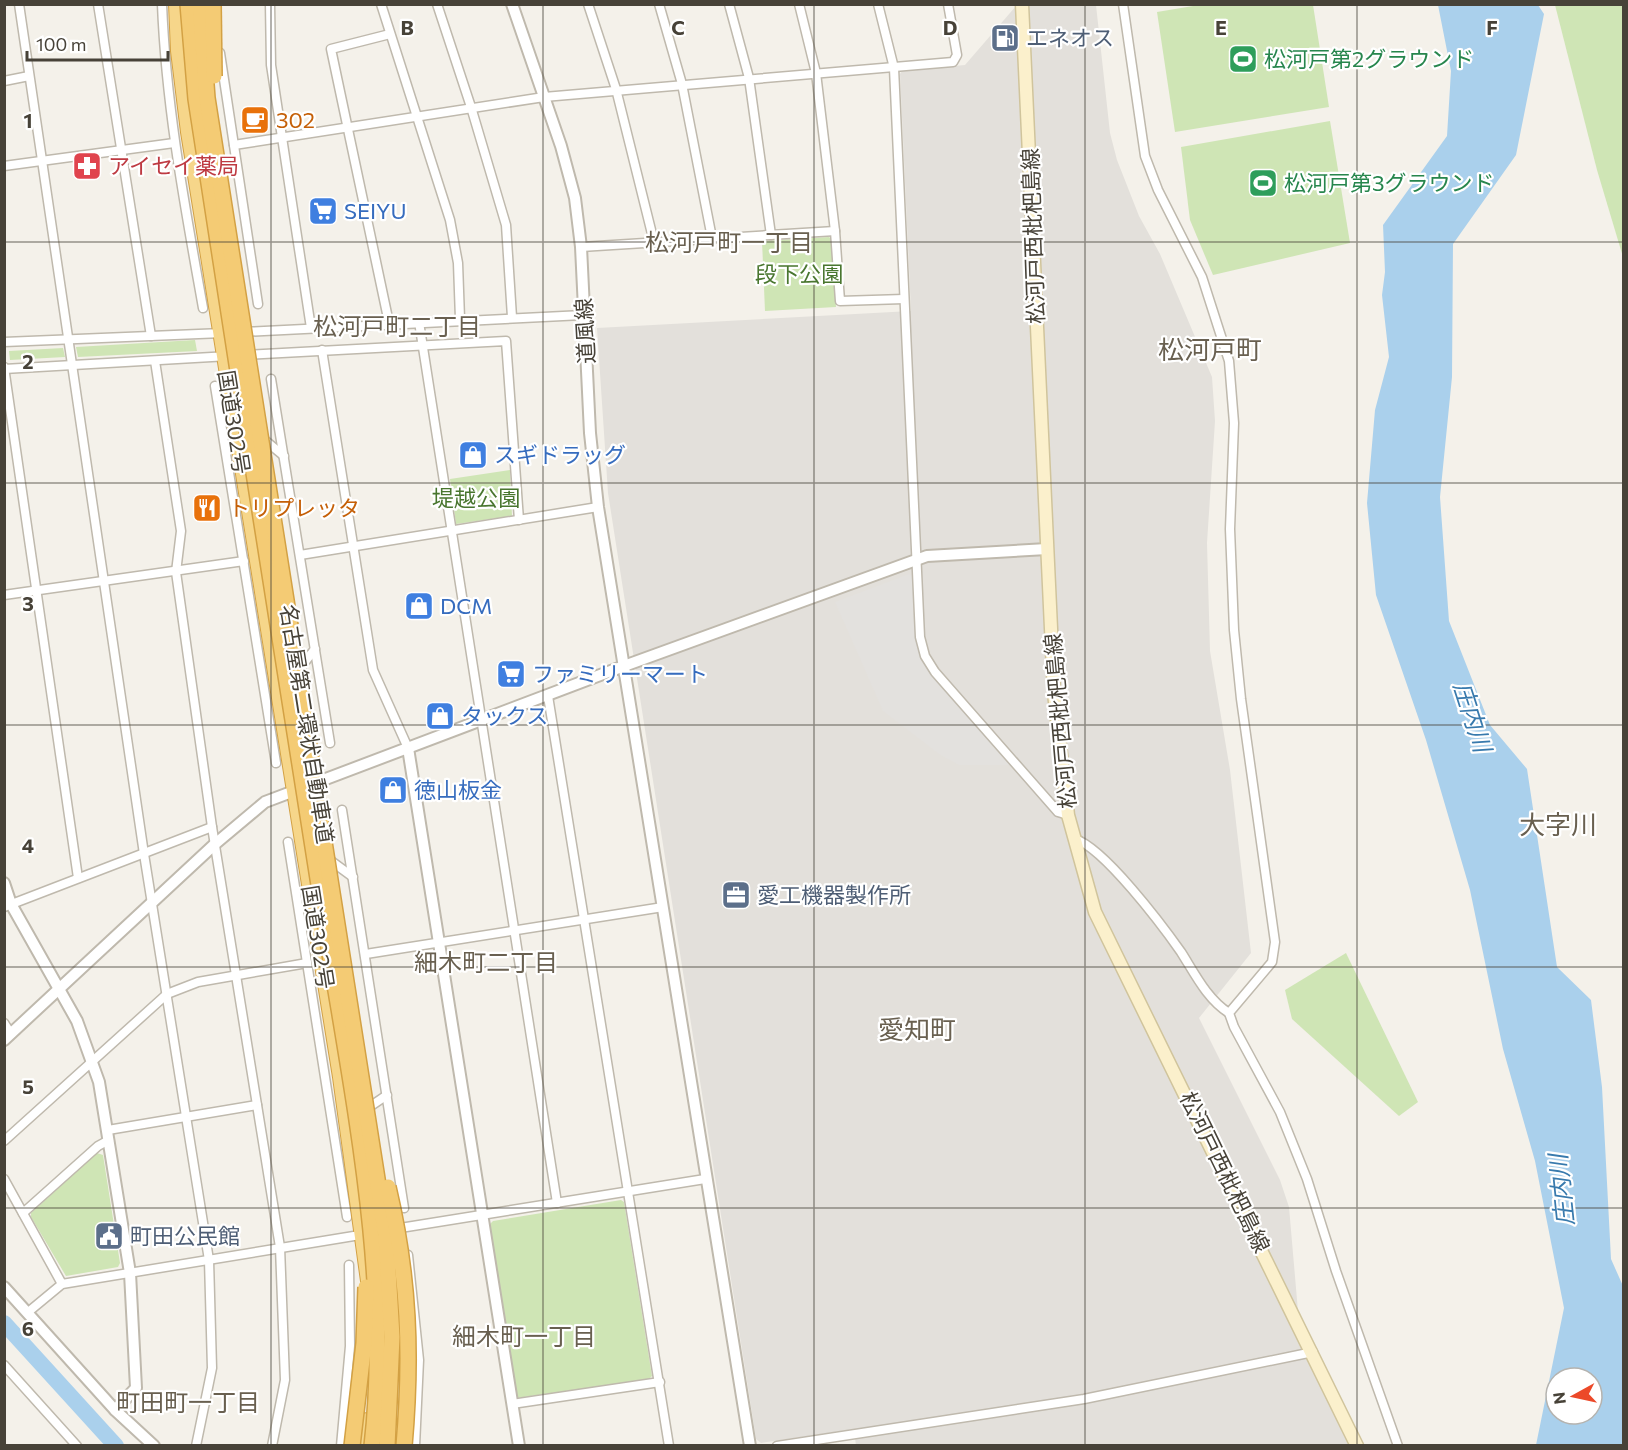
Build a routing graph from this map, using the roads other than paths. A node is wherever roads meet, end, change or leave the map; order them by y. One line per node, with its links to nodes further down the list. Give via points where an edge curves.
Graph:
1 (19, 4): 24 (street)
2 (98, 4): 36 (street)
3 (162, 4): 34 (street)
4 (176, 4): 40 (highway, 国道302号, via 182,92)
5 (188, 4): 122 (highway, 名古屋第二環状自動車道, bridge, via 193,76 211,204)
6 (200, 4): 46 (highway, 名古屋第二環状自動車道, bridge, via 207,98)
7 (213, 4): 46 (highway, bridge, via 215,96)
8 (218, 4): 35 (street, via 223,78)
9 (270, 4): 33 (street, via 271,65)
10 (381, 4): 21 (street)
11 (437, 4): 30 (street)
12 (512, 4): 29 (street, 道風線)
13 (588, 4): 28 (street)
14 (658, 4): 27 (street)
15 (729, 4): 25 (street)
16 (800, 4): 23 (street)
17 (878, 4): 22 (street)
18 (948, 4): 22 (street, via 957,55 952,62)
19 (1022, 4): 76 (main road, 松河戸西枇杷島線)
20 (1123, 4): 118 (street, via 1145,156 1202,278 1224,342 1233,387 1230,529 1234,630 1275,942 1272,963)
21 (390, 34): 31 (street); 32 (street, via 331,49)
22 (894, 68): 23 (street); 47 (street)
23 (816, 73): 25 (street); 41 (street)
24 (29, 76): 26 (street); 37 (street)
25 (749, 78): 27 (street); 42 (street)
26 (4, 81)
27 (682, 84): 28 (street); 43 (street)
28 (616, 89): 29 (street); 44 (street)
29 (544, 97): 30 (street); 45 (street, 道風線, via 575,198)
30 (471, 107): 31 (street); 51 (street, via 506,225)
31 (416, 116): 32 (street); 52 (street, via 455,243)
32 (348, 126): 33 (street); 54 (street)
33 (280, 137): 35 (street); 55 (street)
34 (174, 143): 36 (street); 49 (street)
35 (234, 145): 39 (street)
36 (121, 150): 37 (street); 57 (street)
37 (42, 161): 38 (street); 58 (street)
38 (4, 166)
39 (241, 191): 40 (street); 48 (street)
40 (204, 231): 56 (highway, 国道302号)
41 (835, 231): 42 (street); 47 (street, via 840,301)
42 (771, 235): 43 (street)
43 (712, 238): 44 (street)
44 (654, 242): 45 (street)
45 (581, 247): 50 (street, 道風線)
46 (232, 248): 122 (highway, 名古屋第二環状自動車道, bridge)
47 (904, 299): 78 (street)
48 (258, 304)
49 (202, 308)
50 (583, 315): 51 (street); 72 (street, 道風線)
51 (512, 317): 52 (street)
52 (460, 319): 53 (street)
53 (419, 322): 54 (street); 60 (street)
54 (389, 324): 55 (street)
55 (311, 328): 56 (street)
56 (220, 333): 57 (street); 62 (highway, 国道302号)
57 (151, 336): 58 (street)
58 (67, 340): 59 (street); 64 (street)
59 (4, 342)
60 (422, 344): 61 (street); 73 (street, via 506,341); 74 (street)
61 (322, 350): 62 (street); 75 (street)
62 (224, 357): 63 (street); 68 (highway, 国道302号)
63 (155, 361): 64 (street); 80 (street, via 181,531)
64 (71, 365): 65 (street); 81 (street)
65 (5, 368): 82 (street)
66 (271, 379): 69 (street)
67 (215, 386): 71 (street)
68 (233, 415): 69 (street); 70 (highway, 国道302号)
69 (284, 456): 77 (street)
70 (240, 460): 71 (street); 86 (highway, 国道302号)
71 (229, 472): 79 (street)
72 (598, 507): 73 (street); 85 (street, 道風線)
73 (519, 520): 74 (street)
74 (450, 531): 75 (street); 89 (street)
75 (354, 546): 77 (street); 92 (street, via 373,670)
76 (1047, 549): 78 (street, via 927,556); 96 (main road, 松河戸西枇杷島線, via 1055,714)
77 (300, 555): 84 (street)
78 (916, 560): 85 (street); 96 (street, via 921,637 935,672 1058,812)
79 (244, 561): 80 (street); 88 (street)
80 (176, 572): 81 (street); 97 (street)
81 (104, 581): 82 (street); 101 (street)
82 (38, 590): 83 (street); 103 (street)
83 (4, 595)
84 (315, 649): 86 (street); 91 (street)
85 (624, 666): 87 (street); 109 (street, 道風線)
86 (278, 695): 90 (highway, 国道302号)
87 (548, 696): 89 (street); 110 (street)
88 (268, 716): 90 (street); 93 (street)
89 (480, 721): 92 (street); 111 (street)
90 (284, 731): 94 (highway, 国道302号)
91 (330, 743)
92 (408, 748): 94 (street); 112 (street)
93 (276, 763)
94 (294, 790): 99 (highway, 国道302号); 100 (street, via 265,802)
95 (342, 810): 102 (street)
96 (1068, 815): 98 (main road, 松河戸西枇杷島線)
97 (212, 827): 100 (street); 101 (street)
98 (1075, 839): 118 (street, via 1087,843 1113,869 1167,932 1215,1004); 152 (main road, 松河戸西枇杷島線, via 1095,912)
99 (295, 841): 102 (street); 105 (highway, 国道302号); 108 (street)
100 (215, 844): 106 (street); 115 (street)
101 (144, 854): 103 (street); 106 (street)
102 (353, 877): 113 (street)
103 (78, 878): 107 (street)
104 (4, 883): 107 (street)
105 (311, 896): 108 (street); 126 (highway, 国道302号)
106 (153, 904): 116 (street); 117 (street)
107 (8, 905): 116 (street)
108 (298, 907): 114 (street)
109 (663, 907): 110 (street); 132 (street, 道風線)
110 (583, 919): 111 (street); 133 (street)
111 (514, 931): 112 (street); 134 (street)
112 (437, 943): 113 (street); 137 (street)
113 (366, 954): 123 (street)
114 (307, 963): 115 (street); 129 (street)
115 (237, 975): 117 (street, via 198,982); 124 (street)
116 (59, 990): 120 (street); 121 (street)
117 (167, 994): 121 (street); 125 (street)
118 (1229, 1013): 178 (street, via 1280,1112 1307,1179)
119 (4, 1023): 120 (street)
120 (8, 1037)
121 (93, 1060): 127 (street); 128 (street)
122 (358, 1092): 165 (highway, bridge, via 366,1292); 167 (highway, 名古屋第二環状自動車道, bridge, via 376,1294 377,1383); 168 (highway, 名古屋第二環状自動車道, bridge, via 391,1288 392,1384); 170 (highway, bridge, via 399,1234 407,1292)
123 (387, 1095): 126 (street); 135 (street)
124 (257, 1105): 125 (street); 140 (street)
125 (186, 1116): 127 (street); 142 (street)
126 (347, 1123): 130 (highway, 国道302号)
127 (108, 1135): 136 (street); 144 (street)
128 (4, 1141)
129 (338, 1158): 130 (street); 138 (street)
130 (353, 1167): 139 (highway, 国道302号)
131 (4, 1179): 136 (street)
132 (705, 1179): 133 (street); 174 (street, 道風線)
133 (628, 1191): 134 (street); 154 (street)
134 (557, 1203): 137 (street)
135 (404, 1208)
136 (23, 1213): 145 (street)
137 (481, 1215): 139 (street); 155 (street)
138 (347, 1217)
139 (363, 1235): 140 (street); 148 (highway, 国道302号)
140 (280, 1247): 142 (street); 163 (street, via 285,1380)
141 (408, 1255): 150 (street)
142 (209, 1260): 144 (street); 162 (street, via 212,1368)
143 (349, 1265): 151 (street)
144 (130, 1273): 145 (street); 156 (street, via 136,1388)
145 (62, 1284): 147 (street)
146 (4, 1287): 147 (street)
147 (27, 1313): 156 (street)
148 (370, 1314): 149 (highway, 国道302号); 150 (street)
149 (370, 1334): 151 (street); 166 (highway, 国道302号)
150 (417, 1337): 158 (street)
151 (350, 1346): 157 (street)
152 (1314, 1352): 159 (street, via 1094,1398); 177 (main road, 松河戸西枇杷島線)
153 (4, 1365): 160 (street)
154 (660, 1382): 155 (street); 173 (street)
155 (512, 1404): 172 (street)
156 (115, 1410): 161 (street)
157 (344, 1424): 164 (street); 165 (street, via 352,1432)
158 (417, 1428): 169 (street); 171 (street)
159 (851, 1436): 175 (street); 176 (street)
160 (77, 1446)
161 (154, 1446)
162 (196, 1446)
163 (272, 1446)
164 (342, 1446)
165 (353, 1446)
166 (364, 1446)
167 (372, 1446)
168 (387, 1446)
169 (393, 1446)
170 (404, 1446)
171 (415, 1446)
172 (519, 1446)
173 (669, 1446)
174 (750, 1446)
175 (777, 1446)
176 (852, 1446)
177 (1358, 1446)
178 (1398, 1446)

